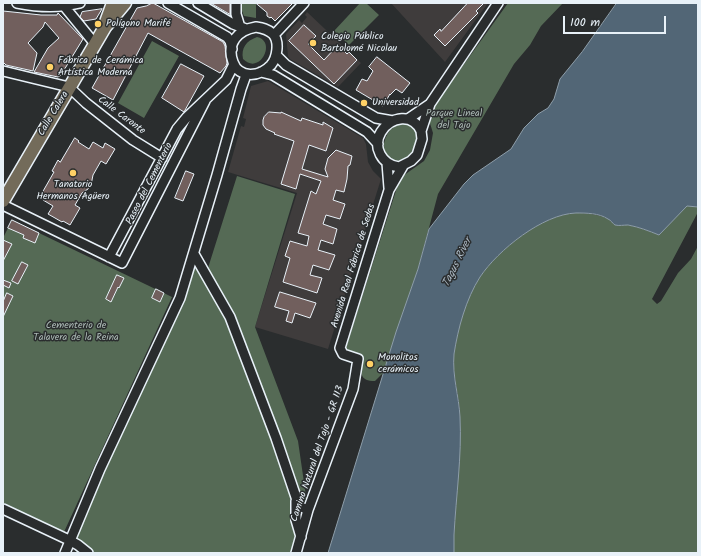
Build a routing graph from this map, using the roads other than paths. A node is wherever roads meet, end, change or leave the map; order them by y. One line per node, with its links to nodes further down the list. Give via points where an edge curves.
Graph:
1 (17, 3): 10 (street)
2 (80, 3): 10 (street)
3 (113, 3): 11 (main road, Calle Calera)
4 (126, 3): 11 (main road, Calle Calera)
5 (168, 3): 15 (street, via 227,37)
6 (198, 3): 12 (street)
7 (236, 3): 12 (street, via 236,14)
8 (304, 3): 13 (street)
9 (498, 3): 23 (street, Avenida Real Fábrica de Sedas)
10 (64, 6): 14 (street)
11 (105, 27): 14 (main road, Calle Calera)
12 (243, 28): 13 (street, via 265,28); 15 (street, via 234,40)
13 (274, 35): 16 (street)
14 (95, 44): 21 (main road, Calle Calera)
15 (232, 49): 17 (street)
16 (276, 55): 19 (street, via 271,65); 25 (street, via 286,64 376,118)
17 (234, 64): 20 (street, via 238,71); 22 (street, Paseo del Cementerio, via 226,80)
18 (3, 71): 21 (street)
19 (261, 72): 20 (street); 27 (street, Avenida Real Fábrica de Sedas, via 273,75 368,132)
20 (246, 75): 34 (street)
21 (69, 87): 28 (street, Calle Caronte, via 127,135); 32 (main road, Calle Calera)
22 (205, 101): 28 (street, Paseo del Cementerio, via 177,129); 35 (street, Paseo del Cementerio, via 122,263)
23 (430, 104): 24 (street, Avenida Real Fábrica de Sedas); 26 (street, Avenida Real Fábrica de Sedas)
24 (408, 119): 25 (street, Avenida Real Fábrica de Sedas); 26 (street, via 418,125)
25 (393, 121): 27 (street, via 382,131)
26 (421, 132): 30 (street, Avenida Real Fábrica de Sedas, via 422,139 417,155)
27 (378, 144): 29 (street, Avenida Real Fábrica de Sedas, via 382,158)
28 (162, 158): 35 (street, Paseo del Cementerio)
29 (388, 163): 30 (street); 31 (street, Avenida Real Fábrica de Sedas)
30 (403, 166): 31 (street, Avenida Real Fábrica de Sedas)
31 (389, 190): 36 (street, Avenida Real Fábrica de Sedas)
32 (3, 201)
33 (3, 205): 35 (street, Paseo del Cementerio)
34 (194, 254): 37 (street, via 230,317); 41 (street, via 175,310)
35 (109, 257)
36 (340, 348): 39 (street, Camino Natural del Tajo - GR 113, via 343,354 358,359 353,389)
37 (296, 497): 39 (street, via 299,506); 40 (street, via 296,520)
38 (3, 508): 41 (street)
39 (308, 510): 40 (street, Camino Natural del Tajo - GR 113)
40 (301, 537): 44 (street, Camino Natural del Tajo - GR 113)
41 (69, 540): 42 (street); 43 (street)
42 (65, 553)
43 (88, 553)
44 (296, 553)

